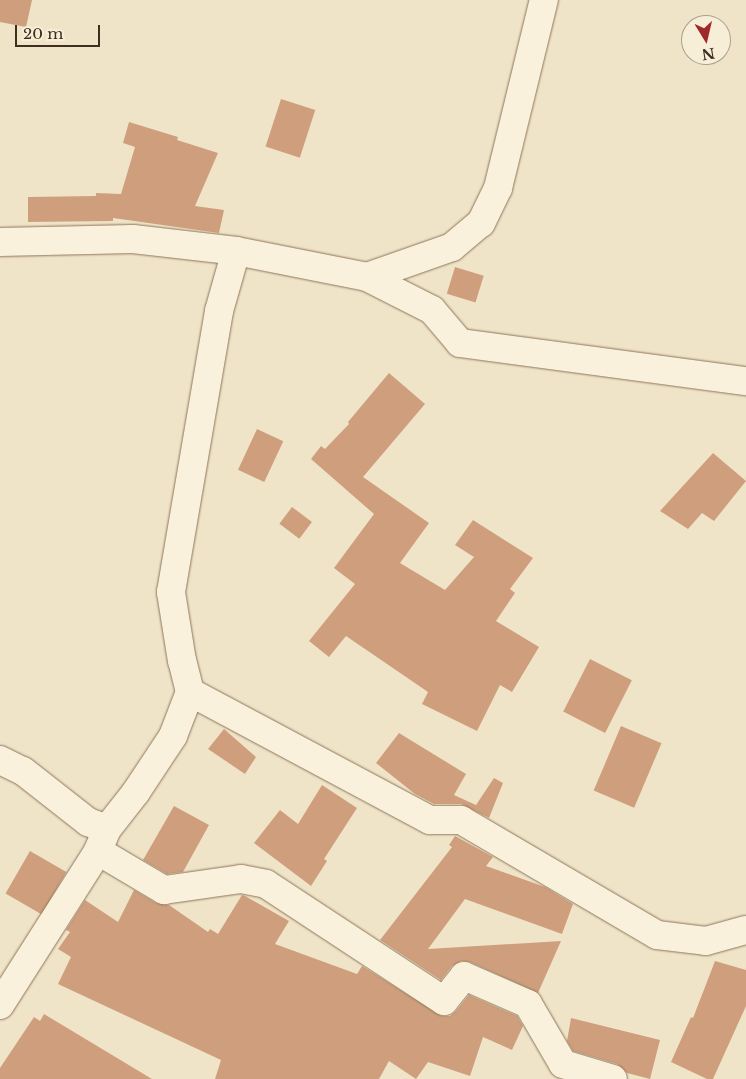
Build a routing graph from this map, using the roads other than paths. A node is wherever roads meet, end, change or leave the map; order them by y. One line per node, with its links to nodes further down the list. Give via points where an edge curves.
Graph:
1 (544, 0): 4 (street, via 498,188 481,223 452,247)
2 (0, 242): 3 (street, via 133,239)
3 (236, 251): 4 (street); 6 (street, via 219,311 171,592)
4 (367, 277): 5 (street, via 432,310 460,343)
5 (746, 380)
6 (190, 692): 8 (street, via 173,736); 9 (street, via 430,820 461,820 657,935 706,941)
7 (0, 760): 8 (street, via 23,771 88,822)
8 (102, 840): 10 (street); 11 (street, via 164,890 241,880 266,884 444,1001 464,976 528,1004 563,1064)
9 (746, 930)
10 (0, 1005)
11 (612, 1079)

